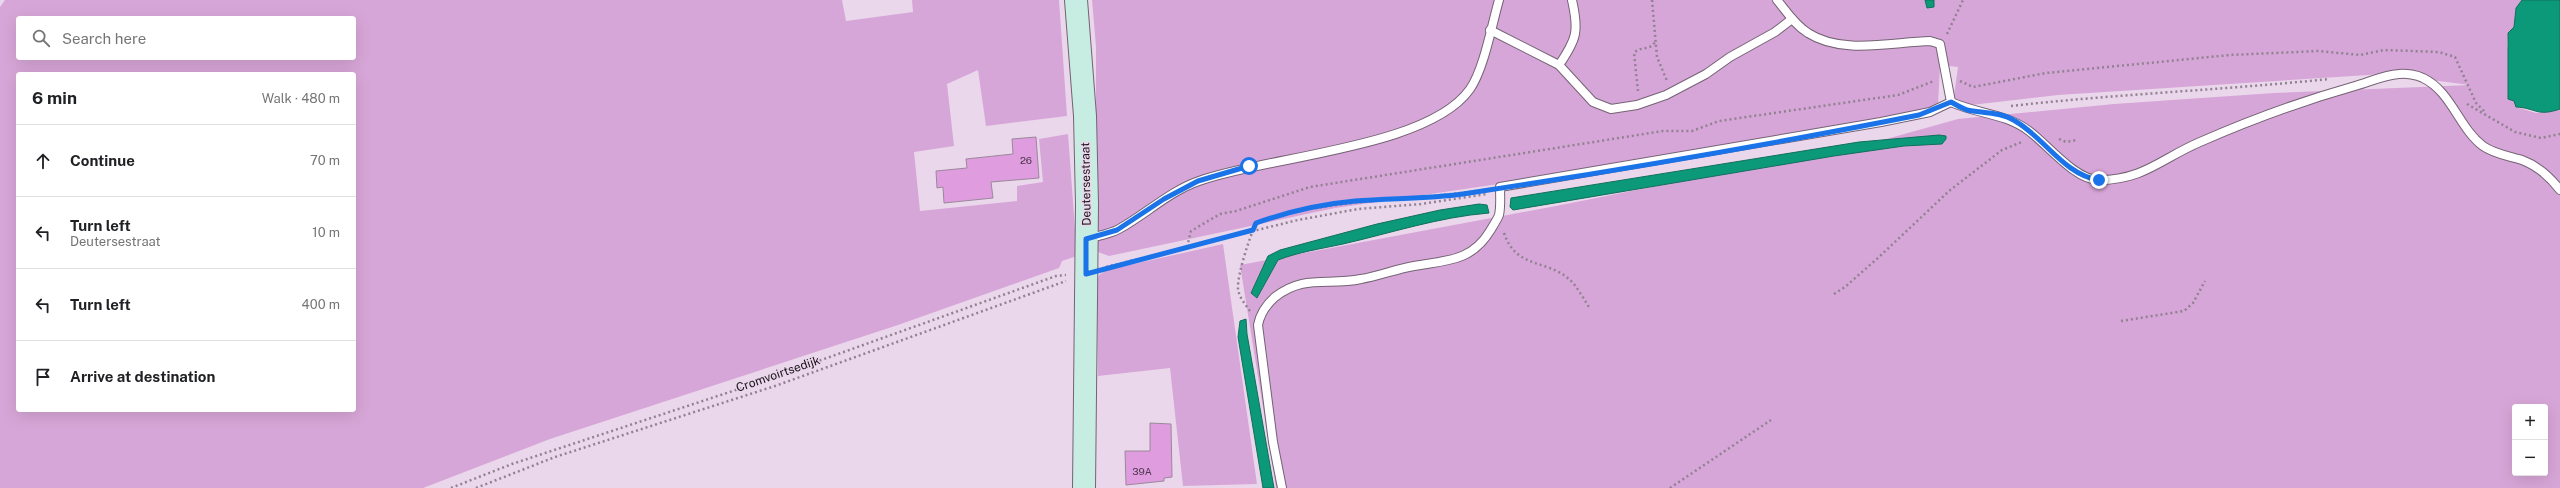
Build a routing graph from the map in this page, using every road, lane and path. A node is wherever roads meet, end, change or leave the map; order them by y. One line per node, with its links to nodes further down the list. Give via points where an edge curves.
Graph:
1 (1076, 0): 24 (street, Deutersestraat, via 1085,116)
2 (1499, 0): 8 (lane)
3 (1572, 0): 11 (lane, via 1576,33 1574,42)
4 (1652, 0): 9 (path)
5 (1777, 0): 7 (lane)
6 (1963, 0): 10 (path)
7 (1792, 19): 10 (lane, via 1808,33 1834,43 1853,45 1930,41); 13 (lane, via 1775,32)
8 (1490, 30): 11 (lane); 24 (lane, via 1483,59 1470,89 1444,112 1411,129 1386,137 1249,166 1198,181 1164,199 1117,230)
9 (1655, 42): 13 (path, via 1659,66); 16 (path, via 1650,48 1639,49 1634,53)
10 (1940, 44): 15 (lane)
11 (1559, 65): 16 (lane, via 1581,91 1601,107 1611,109)
12 (2337, 78): 17 (path, via 2237,89 2064,100)
13 (1674, 91): 16 (lane)
14 (2462, 101): 18 (path, via 2515,132 2541,138)
15 (1951, 102): 19 (lane, via 1966,109 2014,120); 20 (lane, via 1930,112 1881,122)
16 (1637, 104)
17 (2005, 107)
18 (2560, 134)
19 (2043, 143): 21 (lane, via 2083,176 2099,180 2126,177 2149,171 2198,143 2318,97 2394,75 2407,74 2424,78 2440,91 2474,139 2483,146 2533,165 2544,172); 27 (path, via 2036,146 2017,143 2002,150 1950,191 1879,257)
20 (1500, 190): 22 (lane); 23 (path, via 1421,204 1358,209); 23 (path, via 1354,201 1276,216 1256,223)
21 (2560, 190)
22 (1499, 215): 28 (path, via 1506,238 1518,255 1570,280); 30 (lane, via 1478,248 1465,256 1362,279 1296,284 1272,300 1263,310)
23 (1253, 230): 25 (path); 30 (path, via 1238,288 1242,301)
24 (1086, 239): 25 (street, Deutersestraat)
25 (1086, 274): 32 (path, via 1056,276 757,383 512,464); 33 (path, Cromvoirtsedijk, via 775,386 555,457); 34 (street, Deutersestraat)
26 (2206, 281): 29 (path, via 2193,303 2184,311)
27 (1834, 294)
28 (1589, 307)
29 (2122, 321)
30 (1258, 325): 35 (lane)
31 (1771, 420): 36 (path)
32 (452, 488)
33 (476, 488)
34 (1084, 488)
35 (1282, 488)
36 (1670, 488)

